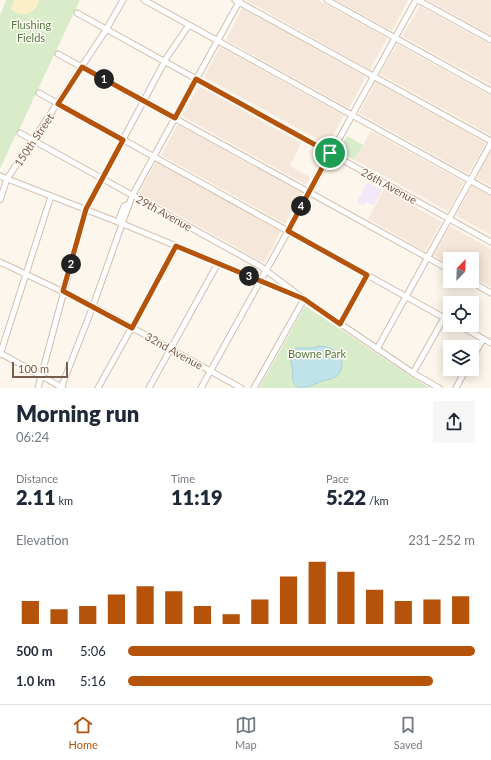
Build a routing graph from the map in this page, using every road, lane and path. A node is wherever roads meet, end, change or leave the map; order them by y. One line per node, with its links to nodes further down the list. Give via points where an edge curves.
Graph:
1 (123, 0): 8 (street, 150th Street)
2 (144, 0): 7 (street)
3 (326, 0): 9 (street)
4 (417, 0): 9 (street); 10 (street)
5 (238, 1): 11 (street); 15 (street)
6 (77, 13): 8 (street, 26th Avenue)
7 (189, 25): 11 (street); 13 (street)
8 (106, 30): 13 (street, 26th Avenue); 14 (street, 150th Street)
9 (394, 38): 15 (street); 17 (street)
10 (491, 40)
11 (218, 41): 16 (street); 21 (street)
12 (58, 54): 14 (street)
13 (164, 62): 16 (street, 26th Avenue); 19 (street)
14 (82, 67): 19 (street); 20 (street, 150th Street)
15 (373, 76): 21 (street); 26 (street)
16 (196, 79): 22 (street); 27 (street, 26th Avenue)
17 (491, 91)
18 (39, 93): 20 (street)
19 (143, 101): 22 (street); 24 (street)
20 (58, 104): 24 (street); 25 (street, 150th Street)
21 (352, 115): 27 (street); 32 (street)
22 (175, 118): 28 (street); 33 (street)
23 (20, 133): 25 (street, 29th Avenue)
24 (123, 140): 28 (street); 31 (street)
25 (33, 141): 30 (street, 150th Street); 31 (street, 29th Avenue)
26 (491, 142): 32 (street)
27 (330, 153): 33 (street); 39 (street, 26th Avenue)
28 (154, 157): 36 (street); 41 (street)
29 (0, 176): 30 (street)
30 (7, 179): 35 (street); 37 (street, 150th Street)
31 (102, 179): 36 (street, 29th Avenue); 38 (street)
32 (470, 180): 34 (street); 39 (street)
33 (309, 192): 41 (street); 44 (street)
34 (491, 192)
35 (51, 196): 38 (street); 49 (street)
36 (132, 196): 40 (street, via 129,204 124,206); 48 (street, 29th Avenue)
37 (0, 200)
38 (86, 209): 40 (street); 53 (street)
39 (449, 219): 42 (street, 26th Avenue); 44 (street)
40 (120, 223): 43 (street); 57 (street)
41 (288, 231): 48 (street); 50 (street)
42 (491, 242)
43 (176, 246): 46 (street); 61 (street)
44 (428, 258): 47 (street); 55 (street)
45 (0, 262): 49 (street, 32nd Avenue)
46 (218, 263): 51 (street); 66 (street)
47 (443, 266)
48 (266, 270): 51 (street); 56 (street, 29th Avenue)
49 (25, 274): 53 (street, 32nd Avenue); 68 (street)
50 (367, 275): 55 (street); 60 (street)
51 (260, 281): 56 (street); 69 (street)
52 (479, 286): 54 (street)
53 (63, 291): 57 (street, 32nd Avenue); 71 (street)
54 (491, 293)
55 (406, 296): 58 (street); 67 (street)
56 (304, 299): 60 (street); 79 (street)
57 (93, 306): 61 (street, 32nd Avenue); 74 (street)
58 (443, 317)
59 (443, 320): 70 (street)
60 (340, 324): 67 (street)
61 (132, 328): 66 (street, 32nd Avenue); 75 (street)
62 (470, 332): 63 (street)
63 (483, 339): 64 (street); 65 (street)
64 (491, 343)
65 (479, 346)
66 (170, 349): 69 (street, 32nd Avenue); 76 (street)
67 (377, 349): 70 (street)
68 (0, 353): 71 (street)
69 (210, 371): 77 (street); 78 (street, 32nd Avenue)
70 (414, 373): 80 (street)
71 (41, 376): 73 (street); 74 (street)
72 (462, 376): 81 (street)
73 (38, 388)
74 (62, 388)
75 (98, 388)
76 (149, 388)
77 (201, 388)
78 (241, 388)
79 (254, 388)
80 (439, 388)
81 (456, 388)

